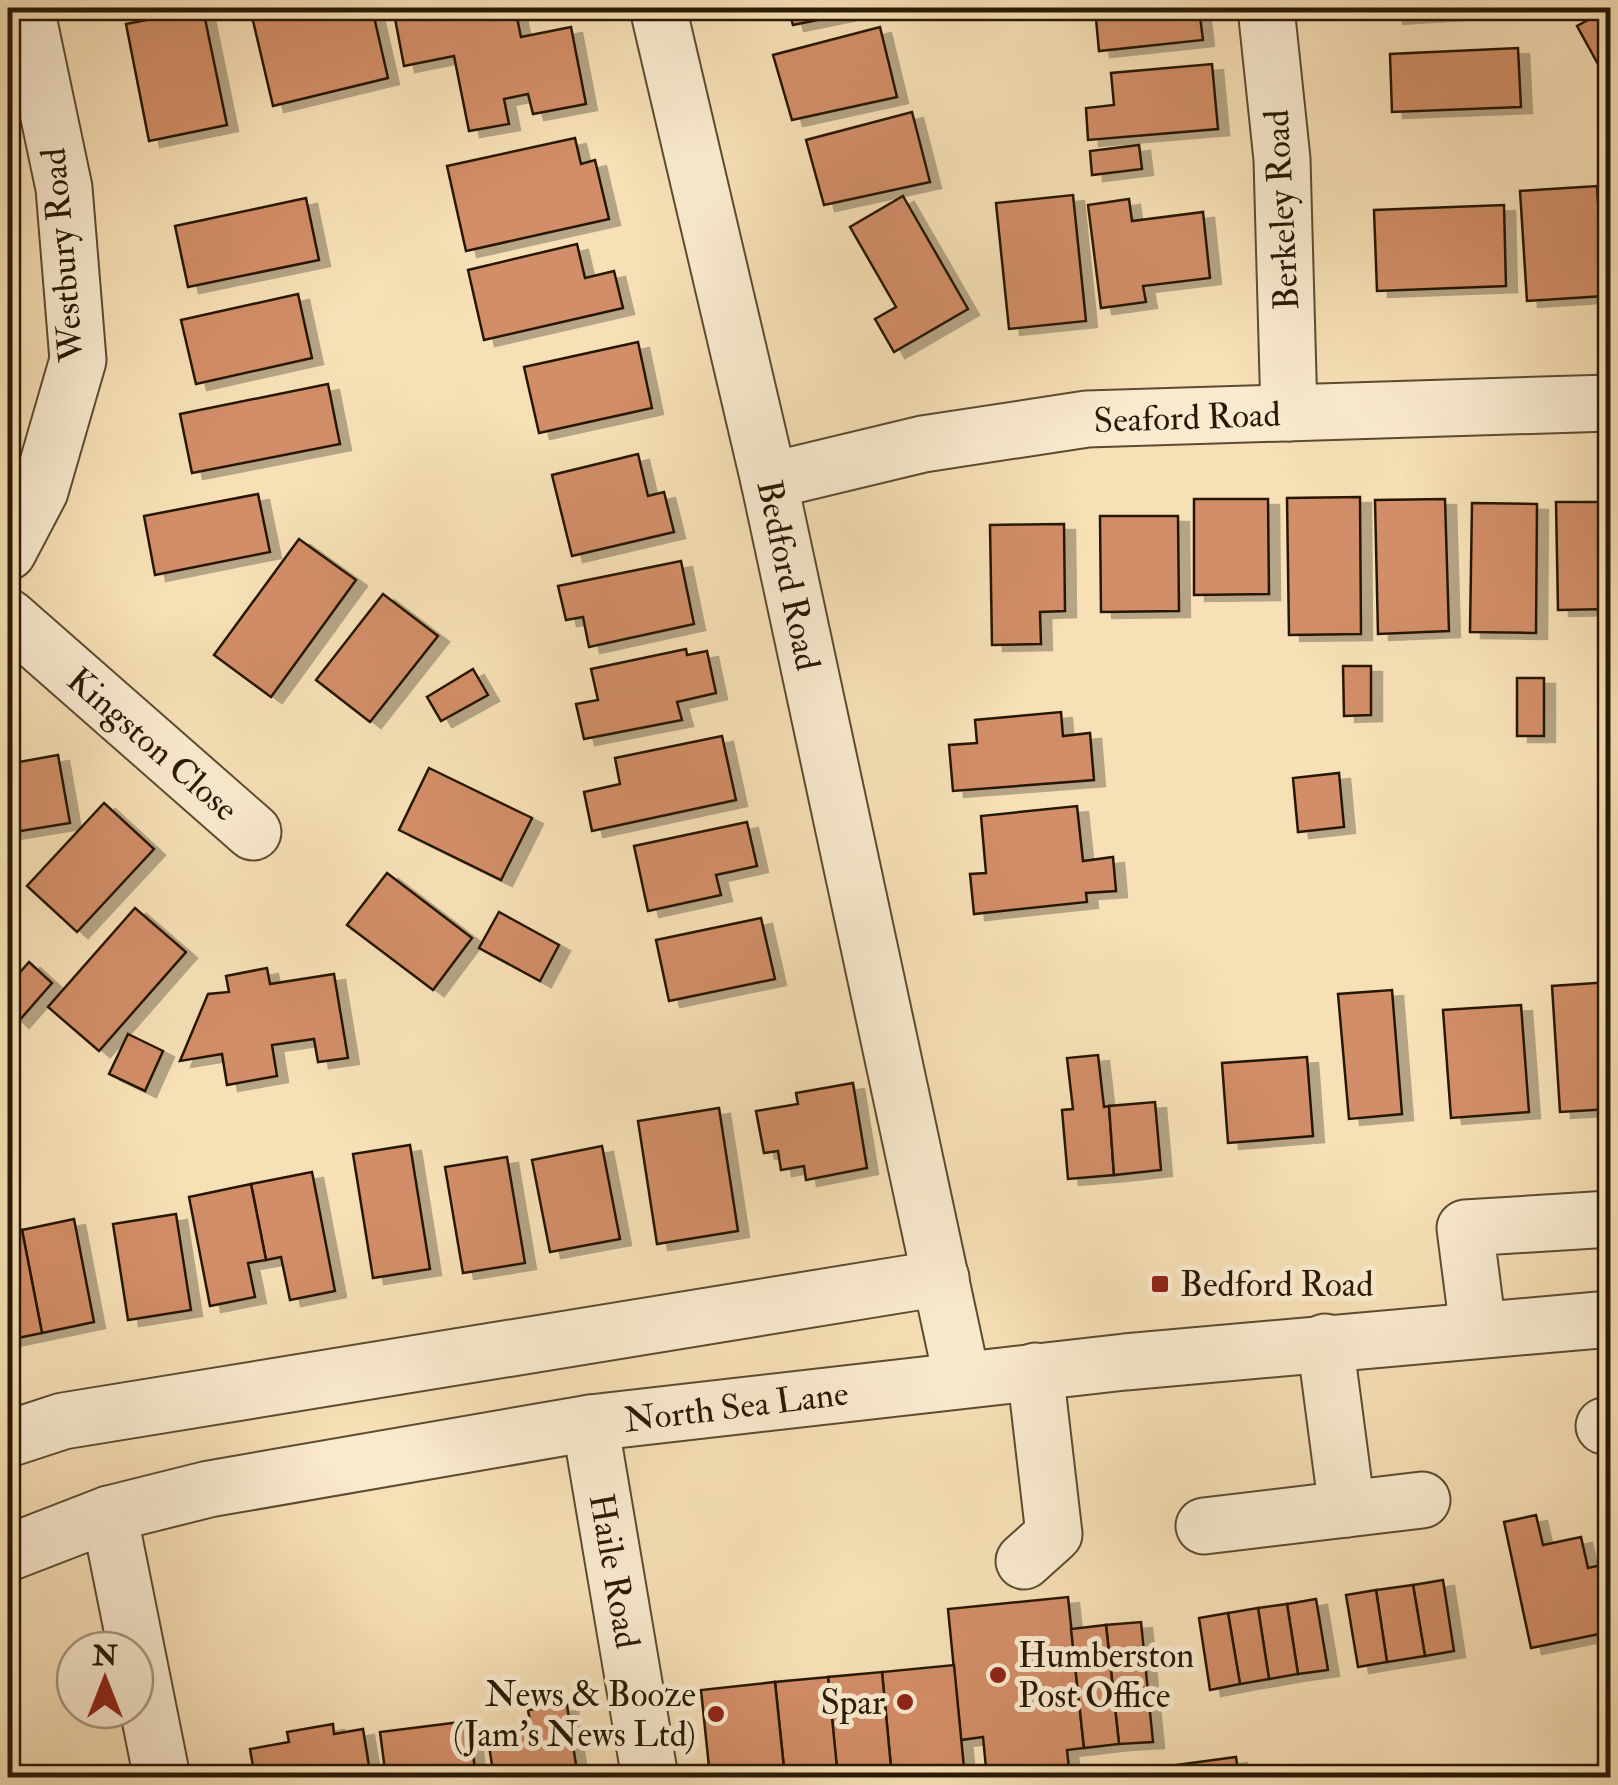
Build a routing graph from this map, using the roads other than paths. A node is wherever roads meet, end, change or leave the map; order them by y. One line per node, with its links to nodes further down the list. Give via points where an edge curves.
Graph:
1 (26, 8): 7 (street, Westbury Road, via 64,188 78,360 40,491)
2 (658, 8): 6 (street, Bedford Road)
3 (1266, 8): 5 (street, Berkeley Road, via 1282,158)
4 (1610, 403): 5 (street, Seaford Road)
5 (1289, 412): 6 (street, Seaford Road, via 1087,419 924,444)
6 (769, 480): 11 (street, Bedford Road)
7 (8, 552)
8 (8, 618): 9 (street, Kingston Close)
9 (253, 832)
10 (1610, 1219): 13 (street, via 1465,1228)
11 (942, 1278): 16 (street, Bedford Road); 18 (street, via 63,1421)
12 (1610, 1319): 13 (street, North Sea Lane)
13 (1478, 1329): 14 (street, North Sea Lane)
14 (1325, 1342): 15 (street, North Sea Lane); 20 (street)
15 (1035, 1371): 16 (street, North Sea Lane); 24 (street, via 1054,1534)
16 (962, 1379): 17 (street, North Sea Lane)
17 (590, 1423): 21 (street, North Sea Lane, via 210,1489); 26 (street, Haile Road)
18 (8, 1439)
19 (1422, 1500): 20 (street)
20 (1346, 1509): 22 (street)
21 (109, 1514): 23 (street, North Sea Lane); 25 (street)
22 (1204, 1526)
23 (8, 1553)
24 (1024, 1561)
25 (162, 1778)
26 (650, 1778)

